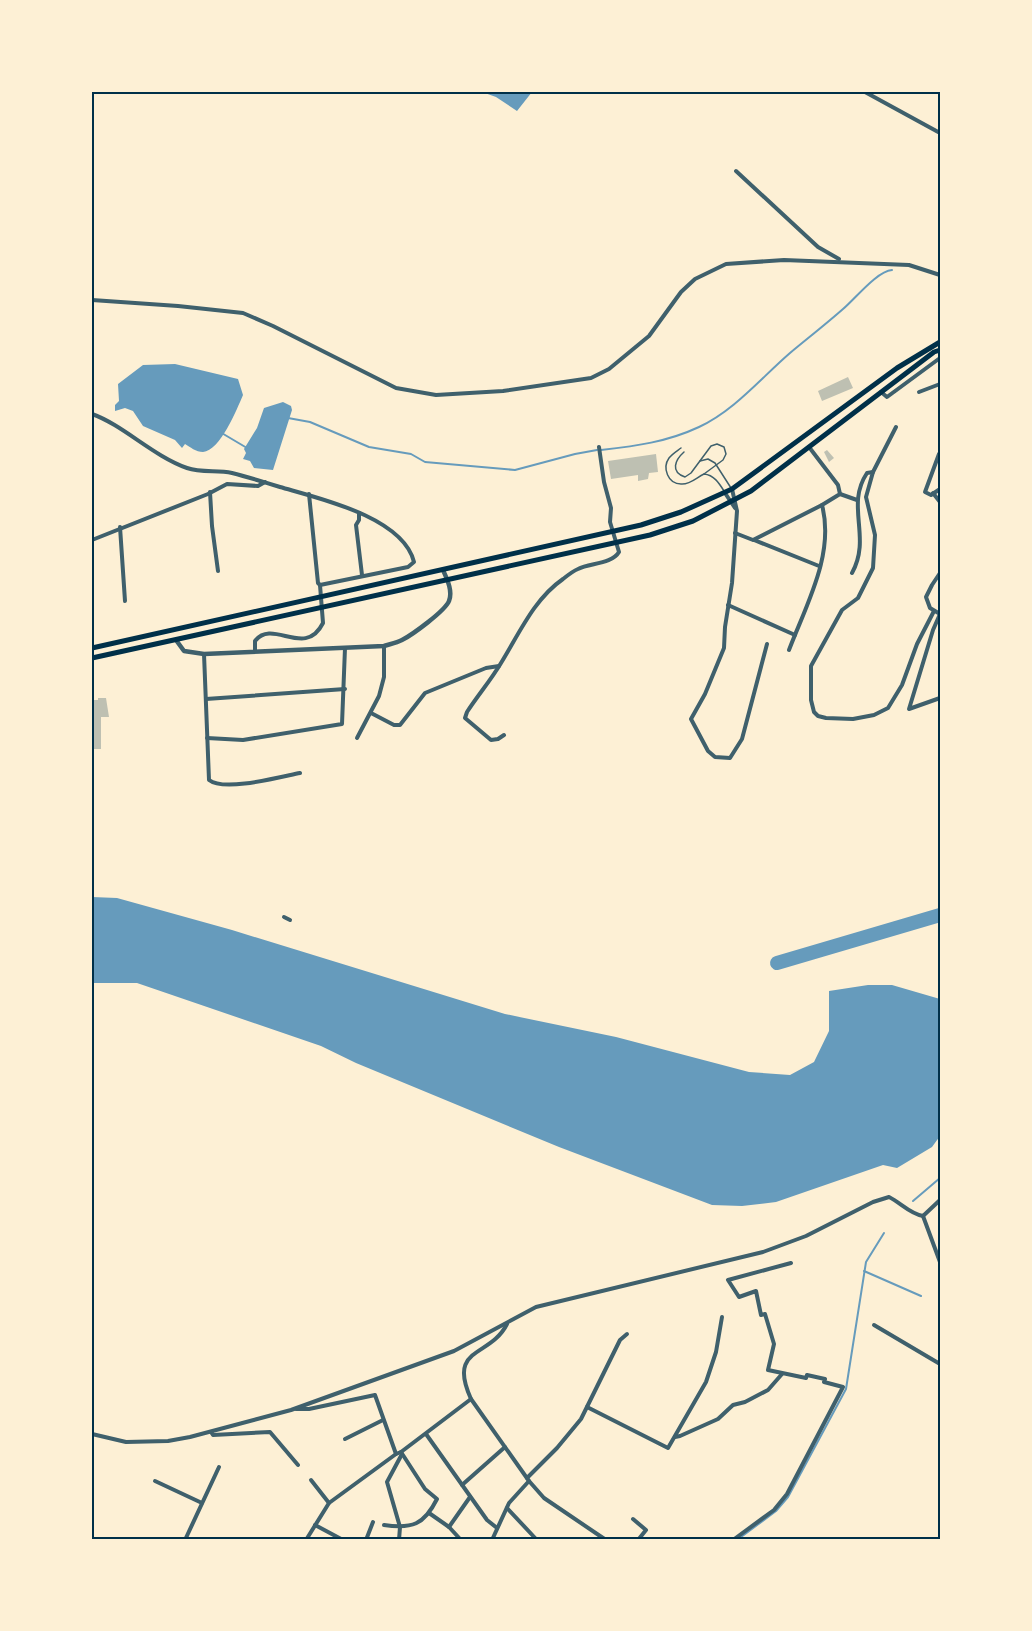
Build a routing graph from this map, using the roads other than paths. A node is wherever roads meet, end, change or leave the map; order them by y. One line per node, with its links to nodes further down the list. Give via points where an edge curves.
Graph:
1 (864, 92): 2 (street)
2 (940, 133)
3 (736, 171): 4 (street, via 818,247)
4 (839, 259)
5 (940, 273): 6 (street, via 909,265 784,261 726,264 695,279 641,344 591,378 503,391 436,395 396,388 243,313)
6 (92, 300)
7 (940, 342): 27 (main road, via 897,368)
8 (940, 350): 11 (main road)
9 (940, 359): 11 (street, via 887,397)
10 (940, 384): 12 (street)
11 (881, 392): 15 (main road)
12 (920, 392)
13 (92, 414): 26 (street, via 187,468 229,472)
14 (896, 427): 23 (street)
15 (808, 446): 33 (street, via 838,485); 35 (main road)
16 (599, 447): 40 (street)
17 (681, 448): 25 (lane, via 668,459 669,477 680,484)
18 (684, 452): 22 (lane, via 676,461 676,471 685,477)
19 (939, 454): 31 (street, via 925,492)
20 (698, 464): 21 (lane, via 708,459); 21 (lane, via 708,448 717,444 724,447 726,454); 22 (lane)
21 (716, 465): 24 (lane); 27 (lane)
22 (694, 470): 25 (lane)
23 (873, 472): 34 (street, via 864,476); 55 (street, via 866,497 875,535 874,564 858,598 842,610 811,666 814,712 826,718 853,719 874,716 888,708)
24 (704, 474): 25 (lane); 30 (lane, via 715,478)
25 (700, 476)
26 (266, 482): 29 (street, via 258,486 227,484); 32 (street)
27 (732, 489): 30 (main road); 35 (street)
28 (940, 489): 31 (street)
29 (210, 492): 39 (street); 47 (street)
30 (725, 493): 35 (street); 40 (main road, via 655,521)
31 (933, 493): 36 (street)
32 (309, 494): 38 (street); 52 (street)
33 (840, 494): 34 (street); 37 (street)
34 (857, 500): 48 (street, via 861,550)
35 (733, 501): 41 (street, via 737,512); 44 (main road, via 693,521)
36 (940, 502)
37 (822, 505): 43 (street); 45 (street, via 825,541)
38 (358, 513): 50 (street); 50 (street, via 396,536 414,562 408,567)
39 (120, 527): 42 (street); 53 (street)
40 (614, 530): 44 (street); 46 (main road)
41 (735, 533): 43 (street); 54 (street)
42 (92, 540)
43 (753, 540): 45 (street)
44 (617, 542): 51 (main road); 69 (street, via 617,557 576,569 546,594)
45 (819, 566): 59 (street)
46 (442, 570): 51 (street); 63 (main road)
47 (218, 571)
48 (852, 573)
49 (940, 573): 55 (street, via 926,597)
50 (362, 575): 52 (street)
51 (448, 581): 60 (main road); 62 (street, via 448,603 412,633)
52 (321, 586): 65 (street, via 324,617 314,636 298,639 266,633 255,641)
53 (125, 601)
54 (728, 605): 59 (street); 61 (street, via 722,656 691,719 708,752 716,757 730,758 742,739)
55 (934, 611): 56 (street)
56 (940, 614): 58 (street)
57 (940, 627): 58 (street)
58 (933, 630): 71 (street, via 909,709)
59 (795, 635): 66 (street)
60 (176, 640): 67 (street, via 184,651); 68 (main road)
61 (766, 644)
62 (384, 646): 64 (street); 73 (street, via 384,677)
63 (92, 648)
64 (345, 648): 65 (street); 70 (street)
65 (255, 650): 67 (street)
66 (789, 650)
67 (204, 654): 72 (street)
68 (92, 658)
69 (500, 666): 73 (street, via 425,693 400,725); 74 (street, via 465,717 491,740)
70 (345, 689): 72 (street); 75 (street, via 342,724 243,740)
71 (940, 698)
72 (206, 699): 75 (street)
73 (371, 713): 76 (street)
74 (504, 735)
75 (207, 738): 77 (street, via 212,783 249,782)
76 (357, 738)
77 (300, 773)
78 (284, 916): 79 (street)
79 (290, 920)
80 (940, 1200): 81 (street)
81 (923, 1216): 82 (street); 85 (street, via 915,1215 889,1197 764,1252 536,1307)
82 (940, 1262)
83 (791, 1263): 89 (street, via 728,1280 739,1297 756,1292 774,1344 768,1370)
84 (722, 1317): 97 (street, via 706,1382)
85 (508, 1323): 90 (street, via 498,1336 472,1355 463,1370); 92 (street, via 454,1351)
86 (874, 1325): 88 (street)
87 (627, 1334): 91 (street, via 620,1340)
88 (940, 1364)
89 (782, 1374): 97 (street, via 768,1389 733,1405 718,1419); 130 (street, via 806,1378 807,1375 843,1388 787,1494 774,1510)
90 (471, 1400): 96 (street); 99 (street)
91 (587, 1407): 97 (street, via 668,1448); 105 (street, via 570,1434)
92 (291, 1410): 93 (street, via 375,1395); 94 (street)
93 (383, 1420): 98 (street); 101 (street)
94 (211, 1432): 95 (street, via 142,1443); 102 (street, via 213,1435 270,1431)
95 (92, 1434)
96 (426, 1434): 100 (street); 107 (street)
97 (674, 1437)
98 (345, 1439)
99 (506, 1447): 105 (street); 107 (street)
100 (402, 1453): 101 (street); 112 (street, via 425,1489 437,1499); 117 (street, via 387,1482)
101 (396, 1454): 110 (street)
102 (298, 1466)
103 (219, 1467): 109 (street)
104 (311, 1480): 110 (street)
105 (528, 1480): 111 (street); 128 (street, via 544,1498)
106 (155, 1481): 109 (street)
107 (462, 1485): 108 (street)
108 (470, 1497): 118 (street); 119 (street)
109 (202, 1503): 120 (street)
110 (329, 1503): 115 (street)
111 (507, 1508): 119 (street); 127 (street)
112 (429, 1513): 117 (street, via 414,1526); 118 (street)
113 (633, 1519): 129 (street, via 646,1530)
114 (373, 1522): 123 (street)
115 (315, 1525): 121 (street); 122 (street)
116 (384, 1525): 117 (street)
117 (400, 1527): 124 (street)
118 (449, 1527): 125 (street)
119 (497, 1528): 126 (street)
120 (185, 1539)
121 (306, 1539)
122 (343, 1539)
123 (366, 1539)
124 (399, 1539)
125 (461, 1539)
126 (492, 1539)
127 (536, 1539)
128 (606, 1539)
129 (638, 1539)
130 (733, 1539)

